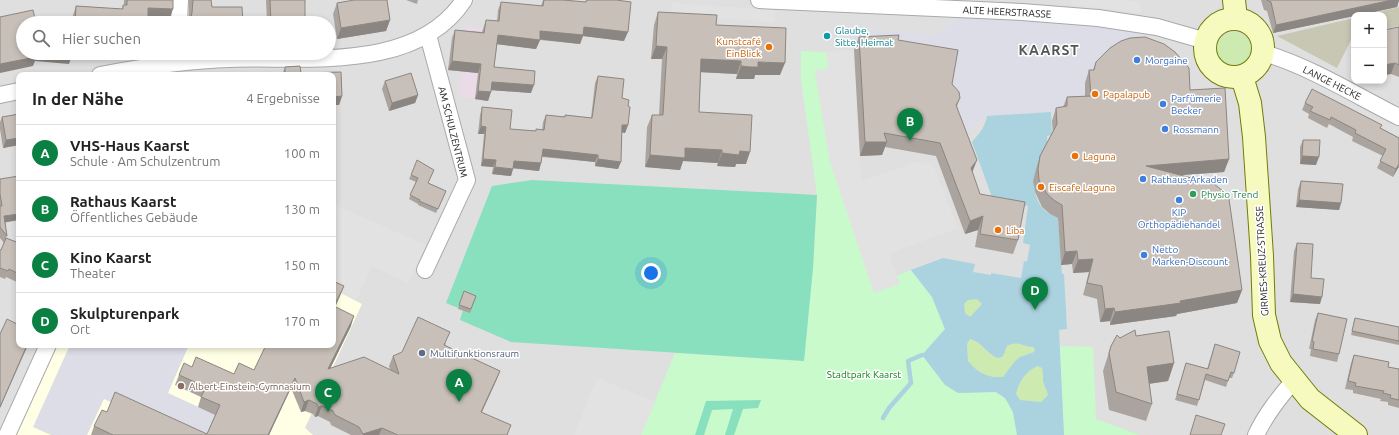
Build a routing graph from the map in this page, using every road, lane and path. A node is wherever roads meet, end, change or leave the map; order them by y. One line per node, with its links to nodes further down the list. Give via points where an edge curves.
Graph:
1 (180, 0): 5 (street)
2 (464, 0): 6 (street)
3 (758, 0): 7 (street, ALTE HEERSTRASSE, via 1098,18 1157,27)
4 (1235, 9): 7 (street, via 1226,20 1210,31); 8 (street, via 1258,29 1263,40)
5 (179, 16)
6 (428, 35): 9 (street, via 386,50); 16 (street, AM SCHULZENTRUM, via 467,180)
7 (1206, 41): 12 (street, via 1207,61 1213,69 1232,78)
8 (1264, 53): 12 (street, via 1260,64); 15 (street, LANGE HECKE, via 1299,66)
9 (336, 57)
10 (169, 60): 11 (street)
11 (116, 72)
12 (1242, 77): 18 (street, GIRMES-KREUZ-STRASSE, via 1250,103 1254,137 1265,321 1270,341 1281,363)
13 (16, 92): 14 (street)
14 (0, 95)
15 (1399, 118)
16 (425, 270)
17 (47, 348): 19 (street)
18 (1294, 380): 20 (street, via 1275,403); 21 (street, GIRMES-KREUZ-STRASSE, via 1310,399)
19 (7, 435)
20 (1256, 435)
21 (1356, 435)

